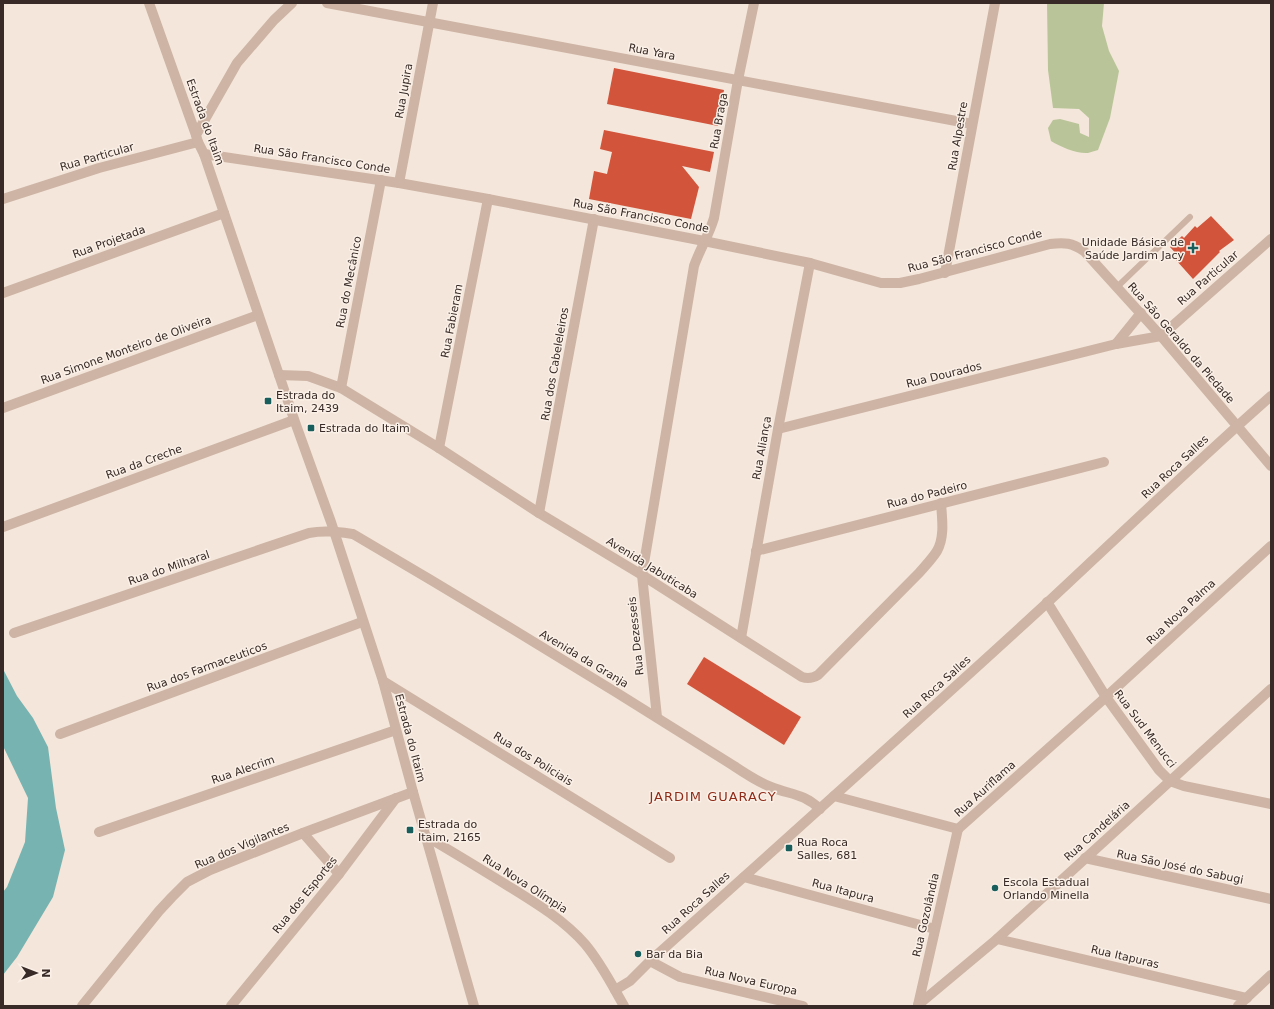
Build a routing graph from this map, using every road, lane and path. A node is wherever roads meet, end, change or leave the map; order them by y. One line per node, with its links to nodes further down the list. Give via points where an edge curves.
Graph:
1 (149, 3): 10 (street, Estrada do Itaim)
2 (292, 3): 10 (street, via 237,63)
3 (327, 3): 7 (street, Rua Yara)
4 (433, 3): 7 (street, Rua Jupira)
5 (754, 3): 8 (street, Rua Braga)
6 (995, 3): 9 (street, Rua Alpestre)
7 (429, 22): 8 (street, Rua Yara); 13 (street, Rua Jupira)
8 (738, 80): 9 (street, Rua Yara); 20 (street, Rua Braga, via 714,218)
9 (972, 124): 23 (street, Rua Alpestre)
10 (197, 138): 11 (street, Estrada do Itaim); 14 (street, Rua Particular)
11 (204, 154): 12 (street, Rua São Francisco Conde); 16 (street, Estrada do Itaim)
12 (381, 180): 13 (street, Rua São Francisco Conde); 31 (street, Rua do Mecânico)
13 (399, 183): 15 (street, Rua São Francisco Conde)
14 (3, 199)
15 (488, 199): 18 (street, Rua São Francisco Conde); 37 (street, Rua Fabieram)
16 (224, 213): 25 (street, Rua Projetada); 27 (street, Estrada do Itaim)
17 (1190, 217): 24 (lane)
18 (594, 219): 20 (street, Rua São Francisco Conde); 41 (street, Rua dos Cabeleleiros)
19 (1271, 239): 28 (street, Rua Particular)
20 (704, 241): 22 (street, Rua São Francisco Conde); 46 (street, via 694,266)
21 (1068, 243): 23 (street, Rua São Francisco Conde, via 1050,244); 24 (street, Rua São Geraldo da Piedade, via 1084,250)
22 (810, 263): 23 (street, Rua São Francisco Conde, via 881,284 900,283); 36 (street, Rua Aliança)
23 (945, 273)
24 (1117, 287): 26 (street, Rua São Geraldo da Piedade)
25 (3, 293)
26 (1141, 313): 28 (street, Rua São Geraldo da Piedade); 29 (street)
27 (258, 315): 30 (street, Estrada do Itaim); 33 (street, Rua Simone Monteiro de Oliveira)
28 (1161, 336): 29 (street, Rua Dourados); 35 (street, Rua São Geraldo da Piedade)
29 (1116, 344): 36 (street, Rua Dourados)
30 (279, 375): 31 (street, Avenida Jabuticaba, via 308,376); 34 (street, Estrada do Itaim)
31 (340, 388): 37 (street, Avenida Jabuticaba)
32 (1271, 396): 35 (street, Rua Roca Salles)
33 (3, 408)
34 (294, 420): 42 (street, Rua da Creche); 43 (street, Estrada do Itaim)
35 (1237, 426): 39 (street, Rua São Geraldo da Piedade); 47 (street, Rua Roca Salles)
36 (778, 429): 45 (street, Rua Aliança)
37 (439, 448): 41 (street, Avenida Jabuticaba)
38 (1104, 462): 40 (street, Rua do Padeiro)
39 (1271, 466)
40 (941, 503): 45 (street, Rua do Padeiro); 50 (street, Avenida Jabuticaba, via 941,538 938,550 919,573 815,677 802,677)
41 (539, 513): 46 (street, Avenida Jabuticaba)
42 (3, 527)
43 (334, 531): 48 (street, Estrada do Itaim); 49 (street, Rua do Milharal, via 310,533); 54 (street, Avenida da Granja, via 353,534)
44 (1271, 546): 53 (street, Rua Nova Palma)
45 (756, 551): 50 (street, Rua Aliança)
46 (642, 575): 50 (street, Avenida Jabuticaba); 54 (street, Rua Dezesseis)
47 (1047, 602): 53 (street, Rua Sud Menucci); 59 (street, Rua Roca Salles)
48 (362, 622): 51 (street, Estrada do Itaim); 56 (street, Rua dos Farmaceuticos)
49 (14, 633)
50 (741, 638)
51 (383, 681): 55 (street, Estrada do Itaim); 67 (street, Rua dos Policiais)
52 (1271, 689): 57 (street, Rua Candelária)
53 (1106, 697): 57 (street, Rua Sud Menucci, via 1159,770); 63 (street, Rua Auriflama)
54 (657, 717): 62 (street, Avenida da Granja, via 754,779 773,788 804,797)
55 (396, 730): 58 (street, Estrada do Itaim); 64 (street, Rua Alecrim)
56 (60, 734)
57 (1170, 781): 61 (street, Rua Sud Menucci); 68 (street, Rua Candelária)
58 (413, 792): 60 (street, Rua dos Vigilantes); 66 (street, Estrada do Itaim)
59 (834, 796): 62 (street, Rua Roca Salles); 63 (street, Rua Auriflama)
60 (396, 797): 65 (street, Rua dos Vigilantes); 69 (street, Rua dos Esportes)
61 (1271, 804)
62 (820, 809): 70 (street, Rua Roca Salles)
63 (958, 830): 72 (street, Rua Gozolândia)
64 (99, 832)
65 (303, 833): 69 (street); 79 (street, Rua dos Vigilantes, via 210,870 187,882 159,911)
66 (427, 837): 76 (street, Rua Nova Olímpia, via 569,927 600,964); 81 (street, Estrada do Itaim)
67 (670, 858)
68 (1085, 858): 71 (street, Rua São José do Sabugi); 73 (street, Rua Candelária)
69 (339, 874): 80 (street, Rua dos Esportes)
70 (744, 877): 72 (street, Rua Itapura); 74 (street, Rua Roca Salles)
71 (1271, 899)
72 (935, 929): 78 (street, Rua Gozolândia)
73 (997, 939): 77 (street, Rua Itapuras); 78 (street, Rua Candelária)
74 (650, 961): 76 (street, Rua Roca Salles, via 630,981); 83 (street, Rua Nova Europa, via 680,977)
75 (1271, 975): 77 (street)
76 (615, 990): 82 (street, Rua Nova Olímpia)
77 (1247, 998): 84 (street)
78 (918, 1005)
79 (82, 1006)
80 (231, 1006)
81 (474, 1006)
82 (624, 1006)
83 (803, 1006)
84 (1238, 1006)

